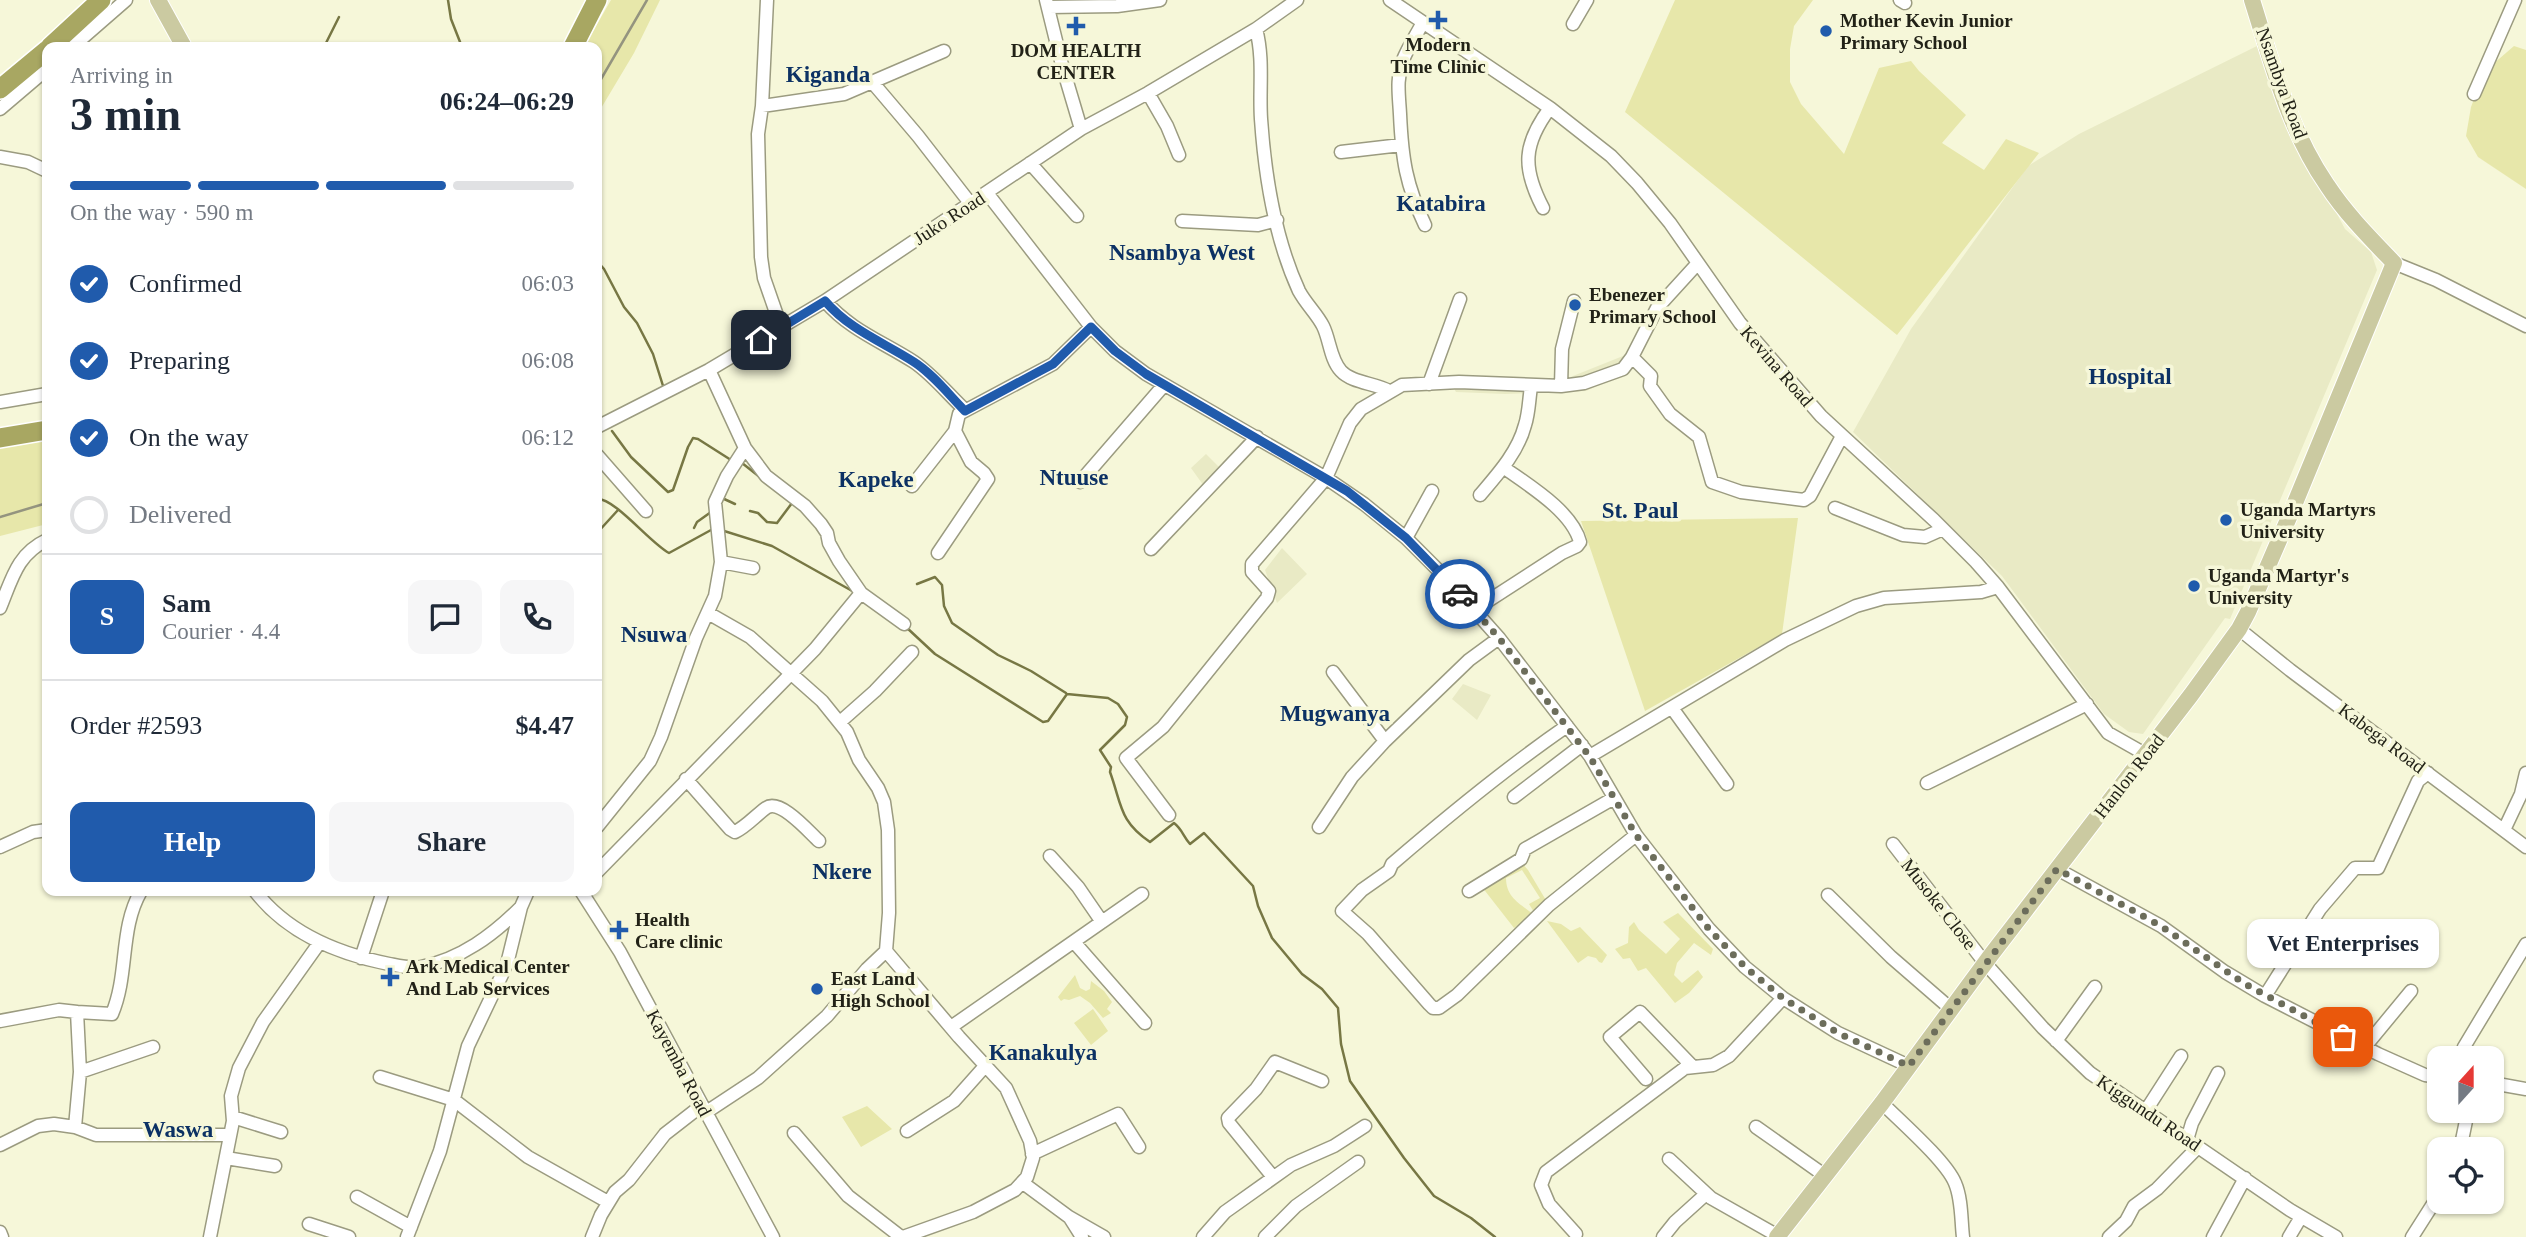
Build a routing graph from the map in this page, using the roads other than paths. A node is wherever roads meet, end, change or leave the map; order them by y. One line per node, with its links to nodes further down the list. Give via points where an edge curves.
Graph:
1 (158, 0): 18 (main road)
2 (597, 0): 19 (highway)
3 (767, 0): 27 (street)
4 (1160, 0): 11 (street, via 1117,6)
5 (1297, 0): 15 (street, Juko Road)
6 (1390, 0): 12 (street, Kevina Road)
7 (1587, 0): 14 (street)
8 (2252, 0): 45 (main road, Nsambya Road, via 2285,102 2315,167 2352,220)
9 (2515, 0): 26 (street)
10 (114, 2): 16 (highway); 17 (street)
11 (1047, 4): 30 (street)
12 (1410, 6): 13 (street, Kevina Road)
13 (1423, 22): 28 (street, Kevina Road); 31 (street, via 1403,60 1398,82)
14 (1573, 24)
15 (1256, 29): 25 (street, Juko Road); 42 (street, via 1262,57 1261,120)
16 (57, 42)
17 (77, 42)
18 (181, 42)
19 (576, 42)
20 (943, 51): 23 (street)
21 (42, 54): 24 (highway)
22 (42, 73): 29 (street)
23 (873, 83): 27 (street, via 827,98); 38 (street)
24 (0, 89)
25 (1148, 93): 30 (street, Juko Road); 33 (street)
26 (2474, 94)
27 (762, 106): 50 (street, via 758,134 761,257)
28 (1550, 108): 39 (street, via 1535,128 1528,157 1534,190); 44 (street, Kevina Road, via 1637,183)
29 (0, 109)
30 (1081, 129): 35 (street, Juko Road)
31 (1401, 145): 32 (street); 43 (street, via 1409,189)
32 (1341, 152)
33 (1178, 155)
34 (0, 157): 36 (street)
35 (1030, 163): 37 (street, Juko Road); 40 (street)
36 (42, 169)
37 (987, 193): 38 (street, Juko Road); 51 (street)
38 (970, 203): 47 (street, Juko Road)
39 (1543, 208)
40 (1077, 216)
41 (1182, 220): 42 (street, via 1258,225)
42 (1277, 220): 58 (street, via 1298,289 1322,324 1335,362 1349,377)
43 (1425, 225)
44 (1698, 263): 52 (street, via 1657,308); 65 (street, Kevina Road, via 1740,323)
45 (2394, 263): 49 (street); 91 (main road, Hanlon Road)
46 (1460, 299): 54 (street)
47 (825, 301): 50 (street, Juko Road); 61 (street, via 869,338 917,364)
48 (1574, 301): 56 (street, via 1562,349)
49 (2526, 326)
50 (781, 327): 53 (street, Juko Road)
51 (1091, 327): 55 (street, via 1124,359); 61 (street, via 1053,364)
52 (1632, 358): 56 (street, via 1623,369); 65 (street, via 1651,376 1650,386 1662,405 1699,437 1712,482 1741,492 1804,500)
53 (709, 370): 62 (street, Juko Road); 68 (street)
54 (1429, 384): 57 (street); 58 (street, via 1402,385)
55 (1164, 385): 66 (street); 72 (street)
56 (1561, 386): 57 (street)
57 (1531, 387): 70 (street, via 1525,426)
58 (1390, 391): 71 (street, via 1357,413)
59 (42, 395): 60 (street)
60 (0, 402)
61 (965, 411): 64 (street, via 958,416)
62 (602, 424)
63 (42, 431): 67 (highway)
64 (956, 431): 73 (street); 82 (street, via 971,462 988,479)
65 (1842, 436): 78 (street, Kevina Road)
66 (1257, 437): 71 (street); 81 (street)
67 (0, 438)
68 (745, 448): 83 (street, via 715,502); 86 (street, via 766,476 821,524)
69 (602, 462): 77 (street)
70 (1503, 467): 75 (street); 88 (street, via 1555,506 1580,542)
71 (1326, 478): 79 (street); 111 (street, via 1252,564 1252,572 1269,591 1267,598 1163,727 1126,756)
72 (1080, 482)
73 (912, 486)
74 (1432, 491): 79 (street)
75 (1480, 495)
76 (1835, 508): 78 (street, via 1903,535 1925,537)
77 (646, 511)
78 (1943, 529): 85 (street, Kevina Road)
79 (1406, 538): 88 (street)
80 (42, 543): 87 (street, via 21,559)
81 (1152, 549)
82 (939, 553)
83 (721, 562): 84 (street); 89 (street)
84 (753, 568)
85 (1998, 587): 96 (street, Kevina Road); 97 (street, via 1884,598 1856,606 1785,640)
86 (861, 593): 90 (street); 95 (street)
87 (0, 608)
88 (1474, 610): 92 (street)
89 (708, 613): 95 (street, via 750,636); 112 (street, via 655,752)
90 (904, 624)
91 (2239, 629): 102 (main road, Hanlon Road); 104 (street, Kabega Road)
92 (1499, 638): 99 (street); 100 (street, via 1469,660)
93 (912, 652): 98 (street)
94 (1333, 672): 100 (street)
95 (791, 673): 98 (street); 106 (street)
96 (2087, 704): 102 (street, Kevina Road, via 2108,733); 107 (street)
97 (1672, 708): 103 (street); 108 (street)
98 (840, 722): 137 (street, via 884,802 888,830)
99 (1567, 726): 101 (street); 116 (street, via 1448,815 1342,911 1433,1008 1439,1008 1549,905)
100 (1385, 741): 113 (street, via 1352,778)
101 (1581, 745): 103 (street); 109 (street)
102 (2145, 754): 123 (main road, Hanlon Road)
103 (1590, 757): 110 (street)
104 (2428, 773): 114 (street, Kabega Road); 142 (street, via 2418,781 2378,868 2355,868 2320,909)
105 (2526, 773): 114 (street)
106 (686, 779): 117 (street, via 735,832 776,805); 122 (street)
107 (1927, 783)
108 (1727, 785)
109 (1514, 797)
110 (1614, 798): 116 (street); 124 (street, via 1525,849 1521,859)
111 (1169, 815)
112 (602, 821)
113 (1319, 827)
114 (2504, 830): 120 (street, Kabega Road)
115 (42, 831): 119 (street)
116 (1636, 835): 143 (street, via 1709,929)
117 (819, 841)
118 (1893, 844): 139 (street, Musoke Close)
119 (0, 847)
120 (2526, 847)
121 (1050, 856): 133 (street)
122 (602, 867)
123 (2057, 869): 139 (main road, Hanlon Road); 142 (street, via 2161,926)
124 (1469, 891)
125 (1142, 894): 133 (street)
126 (1828, 895): 144 (street)
127 (138, 896): 145 (street, via 126,928 112,1014)
128 (259, 896): 134 (street, via 287,922)
129 (381, 896): 138 (street)
130 (526, 896): 132 (street)
131 (584, 896): 167 (street, Kayemba Road, via 620,952)
132 (521, 907): 138 (street, via 466,952 420,968); 165 (street, via 507,964 468,1046)
133 (1102, 922): 135 (street)
134 (320, 942): 138 (street); 169 (street, via 245,1056 231,1096)
135 (1074, 942): 147 (street); 148 (street)
136 (2526, 944): 150 (street)
137 (886, 950): 148 (street); 167 (street, via 827,1016 758,1078)
138 (361, 958)
139 (1985, 963): 144 (main road, Hanlon Road); 149 (street, Kiggundu Road)
140 (2095, 987): 149 (street)
141 (2412, 991): 152 (street)
142 (2266, 996): 152 (street)
143 (1783, 998): 155 (street, via 1729,1056 1713,1065); 156 (street, via 1838,1033)
144 (1951, 1009): 156 (main road, Hanlon Road)
145 (77, 1012): 146 (street, via 60,1010); 157 (street)
146 (0, 1021)
147 (1144, 1023)
148 (951, 1027): 154 (street)
149 (2056, 1041): 168 (street, Kiggundu Road, via 2090,1073)
150 (2466, 1046)
151 (153, 1047): 157 (street)
152 (2364, 1048): 159 (street)
153 (2181, 1056): 168 (street)
154 (986, 1065): 173 (street, via 954,1101); 180 (street, via 1009,1093)
155 (1692, 1066): 161 (street, via 1640,1012 1610,1037); 197 (street, via 1546,1172 1541,1185 1549,1204)
156 (1909, 1066): 166 (main road, Hanlon Road)
157 (80, 1072): 170 (street)
158 (2218, 1073): 177 (street, via 2192,1123)
159 (2427, 1075)
160 (380, 1077): 165 (street)
161 (1646, 1079)
162 (1322, 1082): 186 (street, via 1276,1062 1228,1118)
163 (2504, 1085): 164 (street)
164 (2526, 1089)
165 (454, 1100): 191 (street, via 528,1157); 196 (street)
166 (1881, 1103): 185 (main road, Hanlon Road); 209 (street, via 1951,1176)
167 (703, 1109): 191 (street, via 665,1134); 202 (street, Kayemba Road)
168 (2145, 1112): 177 (street, Kiggundu Road)
169 (233, 1117): 174 (street); 176 (street)
170 (75, 1126): 176 (street, via 96,1135); 178 (street, via 38,1126)
171 (1365, 1126): 186 (street)
172 (1756, 1126): 185 (street)
173 (907, 1131)
174 (281, 1132)
175 (794, 1133): 203 (street, via 848,1196)
176 (229, 1135): 181 (street)
177 (2192, 1144): 187 (street, Kiggundu Road); 210 (street, via 2157,1189 2134,1206)
178 (0, 1145)
179 (1139, 1147): 180 (street, via 1118,1114)
180 (1032, 1154): 188 (street)
181 (226, 1157): 184 (street); 199 (street)
182 (1669, 1159): 189 (street)
183 (1358, 1162): 207 (street, via 1296,1206)
184 (275, 1166)
185 (1824, 1175): 198 (main road, Hanlon Road)
186 (1273, 1177): 206 (street, via 1225,1212)
187 (2245, 1178): 194 (street, Kiggundu Road); 211 (street)
188 (1023, 1183): 193 (street); 203 (street, via 973,1212)
189 (1706, 1194): 198 (street); 208 (street)
190 (357, 1197): 196 (street)
191 (608, 1202): 201 (street)
192 (2427, 1213): 214 (street)
193 (1069, 1217): 204 (street); 205 (street)
194 (2301, 1217): 212 (street); 213 (street, Kiggundu Road)
195 (309, 1224): 200 (street)
196 (409, 1232)
197 (1576, 1234)
198 (1777, 1236)
199 (210, 1237)
200 (349, 1237)
201 (592, 1237)
202 (773, 1237)
203 (902, 1237)
204 (1082, 1237)
205 (1104, 1237)
206 (1203, 1237)
207 (1265, 1237)
208 (1663, 1237)
209 (1963, 1237)
210 (2109, 1237)
211 (2213, 1237)
212 (2289, 1237)
213 (2336, 1237)
214 (2412, 1237)

